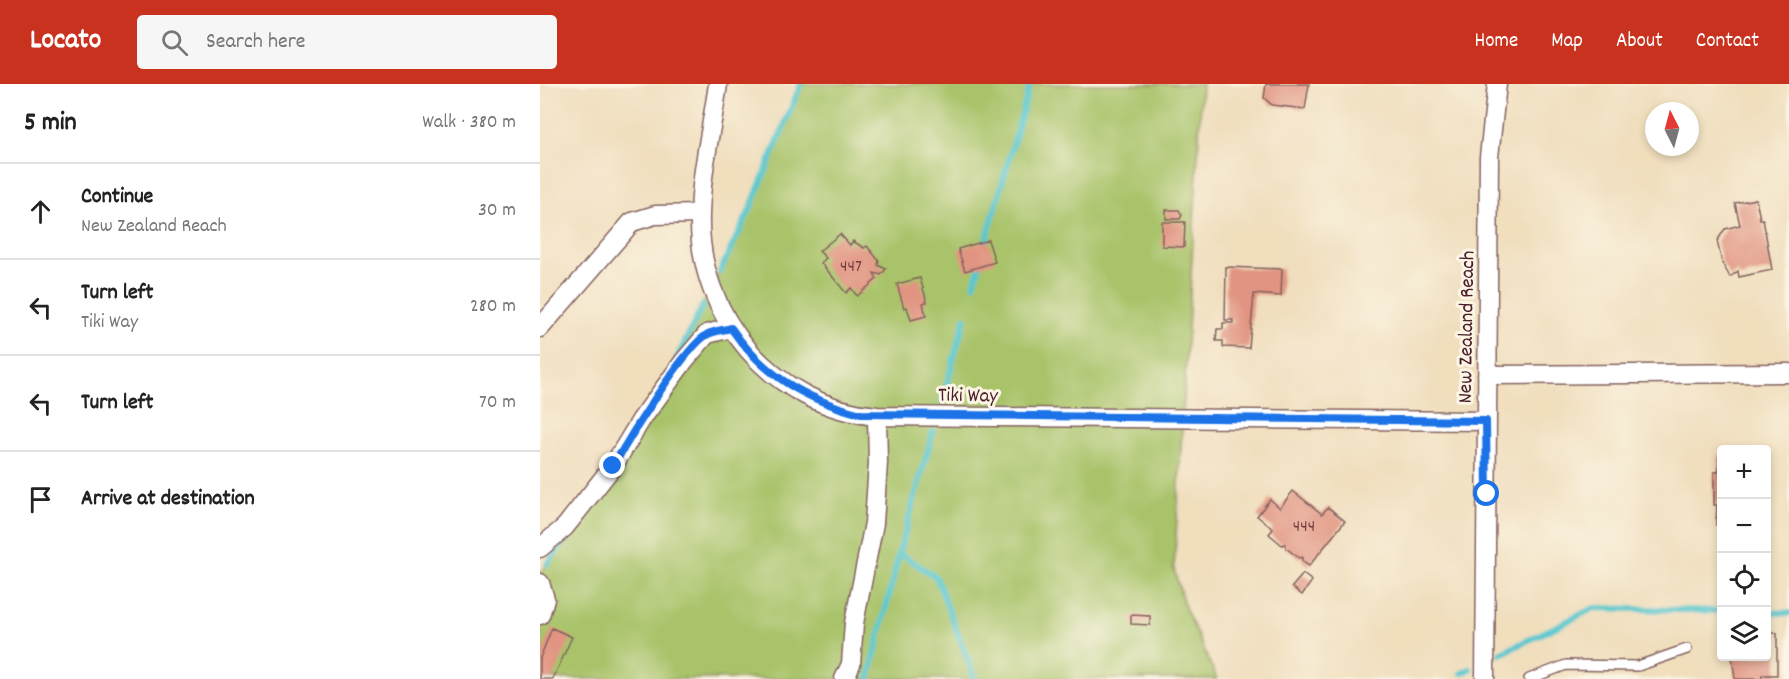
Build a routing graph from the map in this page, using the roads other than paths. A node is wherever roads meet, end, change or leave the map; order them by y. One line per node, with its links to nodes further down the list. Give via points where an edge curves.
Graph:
1 (718, 84): 3 (street, Tiki Way)
2 (1497, 84): 7 (street, New Zealand Reach, via 1489,157)
3 (700, 214): 4 (street, via 655,215 632,222); 5 (street, Tiki Way, via 708,280)
4 (540, 328)
5 (731, 328): 8 (street, Tiki Way, via 764,367 802,394 831,406); 10 (street, via 707,334 606,475 565,527)
6 (1789, 373): 7 (street)
7 (1487, 375): 9 (street, New Zealand Reach)
8 (877, 416): 9 (street, Tiki Way); 14 (street, via 874,523 854,622 851,664)
9 (1486, 421): 15 (street, New Zealand Reach)
10 (540, 548)
11 (540, 583): 12 (street, via 545,599)
12 (540, 615)
13 (1687, 649): 16 (lane, via 1638,666 1566,665)
14 (844, 679)
15 (1485, 679)
16 (1529, 679)

